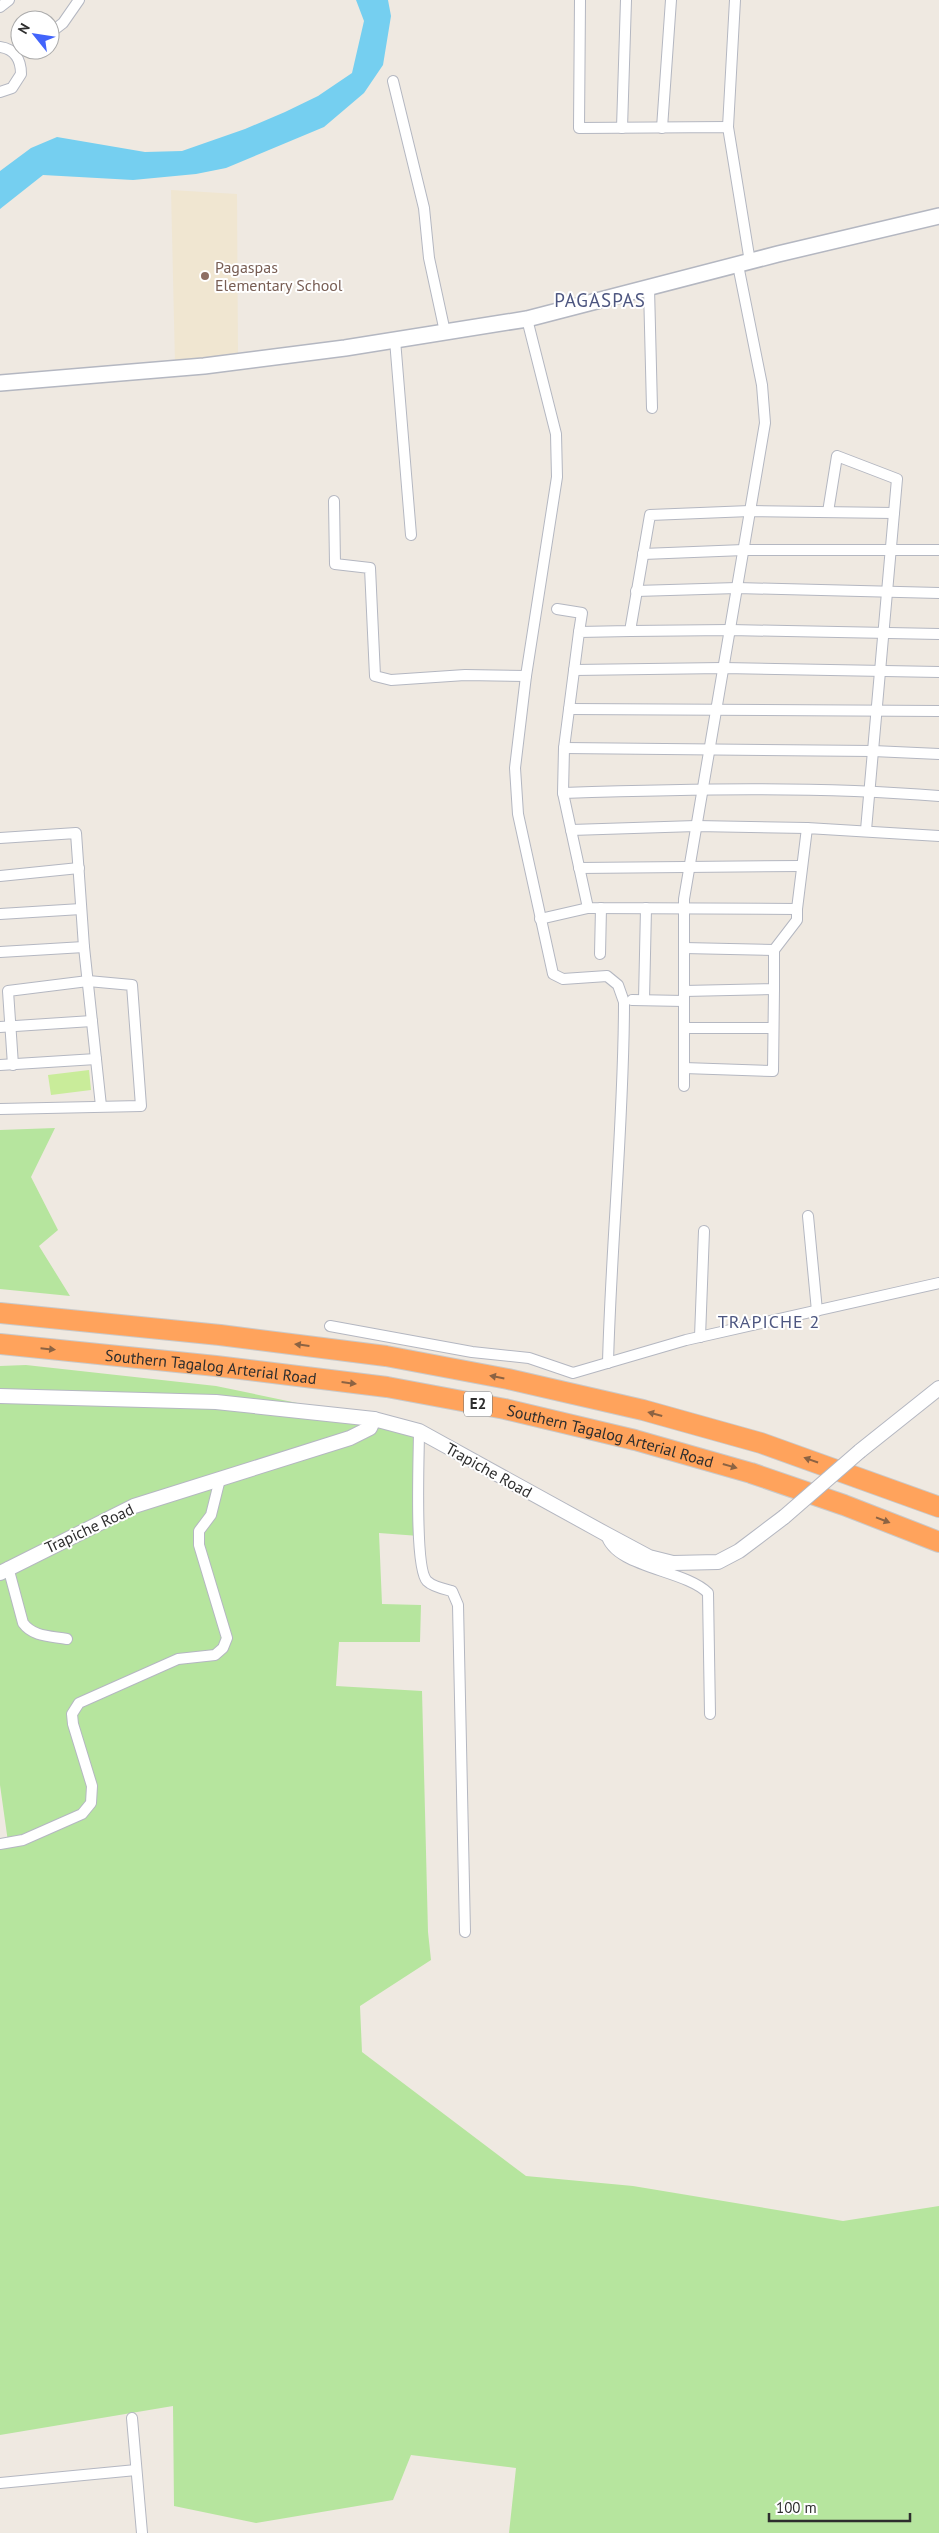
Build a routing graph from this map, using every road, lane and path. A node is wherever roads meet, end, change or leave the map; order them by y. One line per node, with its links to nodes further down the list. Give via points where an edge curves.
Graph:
1 (9, 0): 7 (street)
2 (79, 0): 8 (street)
3 (580, 0): 12 (street, via 579,128)
4 (626, 0): 12 (street)
5 (671, 0): 13 (street)
6 (735, 0): 14 (street)
7 (0, 7)
8 (60, 25)
9 (18, 60): 11 (street, via 21,65 18,82)
10 (393, 81): 19 (street, via 424,208 429,258)
11 (0, 92)
12 (622, 128): 13 (street)
13 (662, 128): 14 (street)
14 (728, 128): 16 (street)
15 (939, 216): 16 (main road)
16 (744, 263): 17 (main road); 24 (street, via 765,423)
17 (650, 288): 18 (main road); 22 (street)
18 (527, 319): 19 (main road); 46 (street, via 556,434 557,478)
19 (445, 332): 20 (main road)
20 (396, 340): 21 (main road, via 204,366); 27 (street)
21 (0, 383)
22 (652, 408)
23 (334, 501): 46 (street, via 336,564 370,568 375,676 390,680 465,674)
24 (750, 511): 25 (street); 28 (street); 31 (street, via 650,515)
25 (828, 512): 26 (street); 26 (street, via 837,456 897,479)
26 (894, 513): 29 (street)
27 (411, 535)
28 (744, 550): 29 (street); 31 (street); 32 (street)
29 (891, 550): 30 (street); 34 (street)
30 (939, 550)
31 (642, 554): 33 (street)
32 (737, 588): 33 (street); 34 (street); 37 (street)
33 (636, 591): 38 (street)
34 (887, 593): 35 (street); 40 (street)
35 (939, 593)
36 (557, 609): 39 (street, via 582,613)
37 (730, 630): 38 (street); 40 (street); 42 (street)
38 (630, 631): 39 (street)
39 (580, 632): 43 (street)
40 (883, 634): 41 (street); 44 (street)
41 (939, 634)
42 (723, 668): 43 (street); 44 (street); 48 (street)
43 (574, 670): 47 (street)
44 (880, 671): 45 (street); 49 (street)
45 (939, 672)
46 (526, 676): 77 (street, via 516,768 518,814)
47 (569, 709): 48 (street); 51 (street)
48 (716, 710): 49 (street); 52 (street)
49 (876, 710): 50 (street); 53 (street)
50 (939, 711)
51 (564, 748): 52 (street); 57 (street)
52 (710, 748): 53 (street); 55 (street)
53 (873, 751): 54 (street); 56 (street)
54 (939, 754)
55 (703, 789): 56 (street); 57 (street); 59 (street)
56 (869, 791): 58 (street); 62 (street)
57 (563, 793): 61 (street)
58 (939, 796)
59 (696, 826): 60 (street); 61 (street); 65 (street)
60 (807, 828): 62 (street); 66 (street)
61 (571, 830): 68 (street)
62 (866, 830): 63 (street)
63 (939, 836)
64 (0, 838): 67 (street, via 76,833)
65 (689, 866): 66 (street); 68 (street); 74 (street)
66 (802, 866): 75 (street)
67 (79, 868): 69 (street); 73 (street)
68 (579, 868): 70 (street)
69 (0, 876)
70 (588, 908): 71 (street); 77 (street)
71 (601, 908): 72 (street); 82 (street)
72 (646, 908): 74 (street); 88 (street)
73 (81, 909): 76 (street); 78 (street)
74 (684, 909): 75 (street); 79 (street)
75 (798, 909): 80 (street, via 796,920)
76 (0, 914)
77 (540, 919): 109 (street, via 553,974 563,979 607,976 618,985 624,1002)
78 (84, 947): 81 (street); 83 (street)
79 (684, 948): 80 (street); 86 (street)
80 (774, 950): 84 (street)
81 (0, 952)
82 (600, 954)
83 (88, 981): 85 (street); 89 (street); 99 (street, via 132,985 141,1106)
84 (774, 989): 86 (street); 93 (street)
85 (4, 991): 90 (street)
86 (684, 996): 88 (street); 92 (street)
87 (632, 1000): 88 (street)
88 (644, 1000)
89 (92, 1021): 90 (street); 94 (street)
90 (11, 1026): 91 (street); 95 (street)
91 (0, 1027)
92 (684, 1028): 93 (street); 97 (street)
93 (773, 1028): 97 (street, via 772,1072)
94 (96, 1059): 95 (street); 99 (street)
95 (13, 1064): 96 (street)
96 (0, 1066)
97 (684, 1068): 98 (street)
98 (684, 1086)
99 (101, 1106): 100 (street)
100 (0, 1109)
101 (808, 1216): 104 (street)
102 (704, 1231): 107 (street)
103 (939, 1283): 104 (street)
104 (817, 1311): 107 (street)
105 (0, 1313): 115 (highway, Southern Tagalog Arterial Road / E2, one-way to 105, via 761,1443 643,1410 508,1379 386,1356)
106 (330, 1326): 109 (street, via 472,1352 529,1358 573,1373)
107 (700, 1338): 109 (street)
108 (0, 1344): 117 (highway, Southern Tagalog Arterial Road / E2, one-way to 117, via 387,1387 505,1409 635,1440 751,1473)
109 (608, 1363)
110 (939, 1388): 116 (street, Trapiche Road, bridge, via 784,1517 740,1551 718,1562 673,1563 649,1557)
111 (0, 1396): 112 (street, via 216,1402)
112 (374, 1419): 113 (street, Trapiche Road); 114 (street, Trapiche Road, via 370,1428 350,1438)
113 (419, 1431): 116 (street, Trapiche Road); 122 (street, via 422,1574 426,1581 452,1591 458,1605)
114 (220, 1479): 118 (street, Trapiche Road, via 134,1506); 121 (street, via 211,1515 199,1532 198,1545 226,1638 222,1648 215,1655 178,1659 79,1703 72,1714 73,1724 92,1786 91,1803 82,1814 23,1840)
115 (939, 1507)
116 (606, 1534): 120 (street, via 608,1542 619,1552 640,1564 698,1584 708,1593)
117 (939, 1542)
118 (4, 1570): 119 (street, via 27,1629)
119 (67, 1639)
120 (710, 1714)
121 (0, 1844)
122 (465, 1932)
123 (132, 2418): 124 (street)
124 (136, 2470): 125 (street); 126 (street)
125 (0, 2483)
126 (142, 2533)

